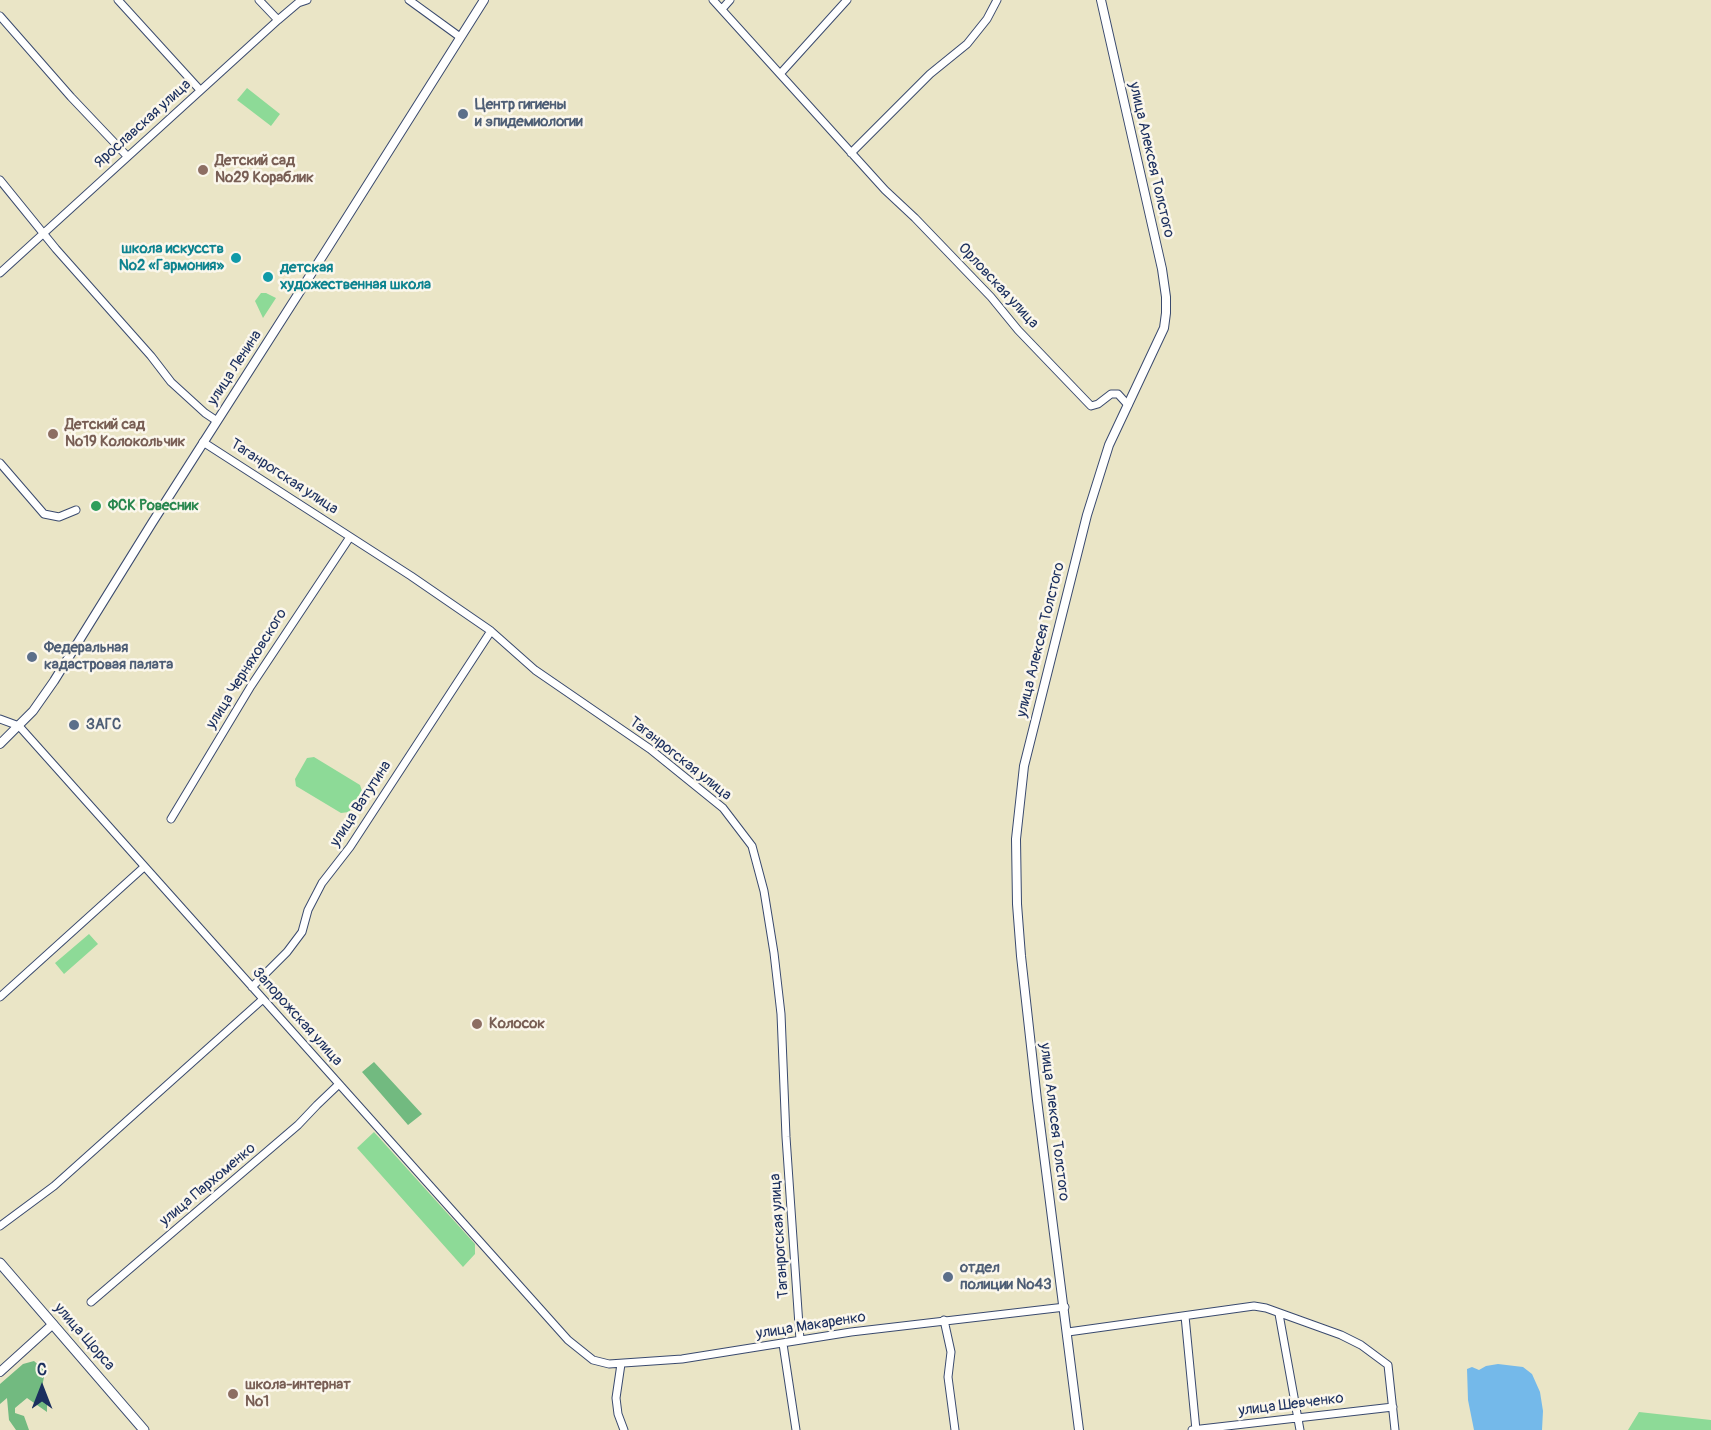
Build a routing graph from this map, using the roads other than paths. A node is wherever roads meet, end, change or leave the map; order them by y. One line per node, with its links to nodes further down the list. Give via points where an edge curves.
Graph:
1 (118, 0): 16 (street)
2 (259, 0): 13 (street)
3 (307, 0): 13 (street, Ярославская улица)
4 (409, 0): 14 (street)
5 (484, 0): 14 (street, улица Ленина)
6 (713, 0): 11 (street, Орловская улица)
7 (730, 0): 11 (street)
8 (847, 0): 15 (street)
9 (997, 0): 17 (street, via 967,44 930,74)
10 (1101, 0): 22 (street, улица Алексея Толстого, via 1166,297 1164,328)
11 (722, 9): 15 (street, Орловская улица)
12 (0, 16): 18 (street)
13 (278, 20): 16 (street, Ярославская улица)
14 (460, 37): 23 (street, улица Ленина)
15 (780, 74): 17 (street, Орловская улица)
16 (200, 90): 18 (street, Ярославская улица)
17 (851, 153): 22 (street, Орловская улица, via 992,297 1091,406 1111,394 1118,394)
18 (127, 156): 20 (street, Ярославская улица)
19 (0, 180): 20 (street)
20 (45, 233): 21 (street, Ярославская улица); 23 (street, via 171,382)
21 (0, 273)
22 (1128, 405): 41 (street, улица Алексея Толстого, via 1104,459 1065,601 1024,766 1016,838 1025,990)
23 (217, 420): 24 (street, улица Ленина)
24 (203, 442): 27 (street, Таганрогская улица); 30 (street, улица Ленина, via 54,681)
25 (0, 463): 26 (street, via 44,514 59,517)
26 (76, 510)
27 (350, 537): 28 (street, Таганрогская улица); 32 (street, улица Черняховского, via 256,678)
28 (491, 631): 34 (street, улица Ватутина, via 350,847 322,883 302,932); 48 (street, Таганрогская улица, via 535,670 650,749 723,808 752,846 764,891 781,1014)
29 (0, 719): 30 (street, Запорожская улица)
30 (19, 726): 31 (street, улица Ленина); 33 (street, Запорожская улица)
31 (0, 744)
32 (171, 819)
33 (144, 867): 34 (street, Запорожская улица); 35 (street)
34 (252, 987): 36 (street, Запорожская улица)
35 (0, 997)
36 (263, 999): 37 (street, Запорожская улица); 38 (street, via 54,1186)
37 (339, 1084): 40 (street, улица Пархоменко, via 298,1125); 47 (street, Запорожская улица)
38 (0, 1226)
39 (0, 1263): 45 (main road, улица Щорса)
40 (90, 1302)
41 (1065, 1307): 44 (street, улица Макаренко); 46 (street, улица Алексея Толстого)
42 (1279, 1314): 43 (street, via 1254,1306); 52 (street, via 1341,1335 1388,1365); 53 (street)
43 (1185, 1316): 46 (street); 59 (street)
44 (944, 1320): 48 (street, улица Макаренко); 57 (street, via 951,1352 948,1377)
45 (53, 1324): 51 (street); 54 (main road, улица Щорса)
46 (1068, 1332): 58 (street, улица Алексея Толстого)
47 (568, 1340): 50 (street, улица Макаренко, via 593,1360)
48 (800, 1340): 49 (street, улица Макаренко)
49 (783, 1344): 50 (street, улица Макаренко); 56 (street)
50 (621, 1364): 55 (street, via 616,1398)
51 (0, 1372)
52 (1393, 1407): 53 (street, улица Шевченко); 61 (street)
53 (1298, 1417): 59 (street, улица Шевченко); 60 (street)
54 (144, 1430)
55 (624, 1430)
56 (796, 1430)
57 (955, 1430)
58 (1079, 1430)
59 (1194, 1430)
60 (1300, 1430)
61 (1395, 1430)

